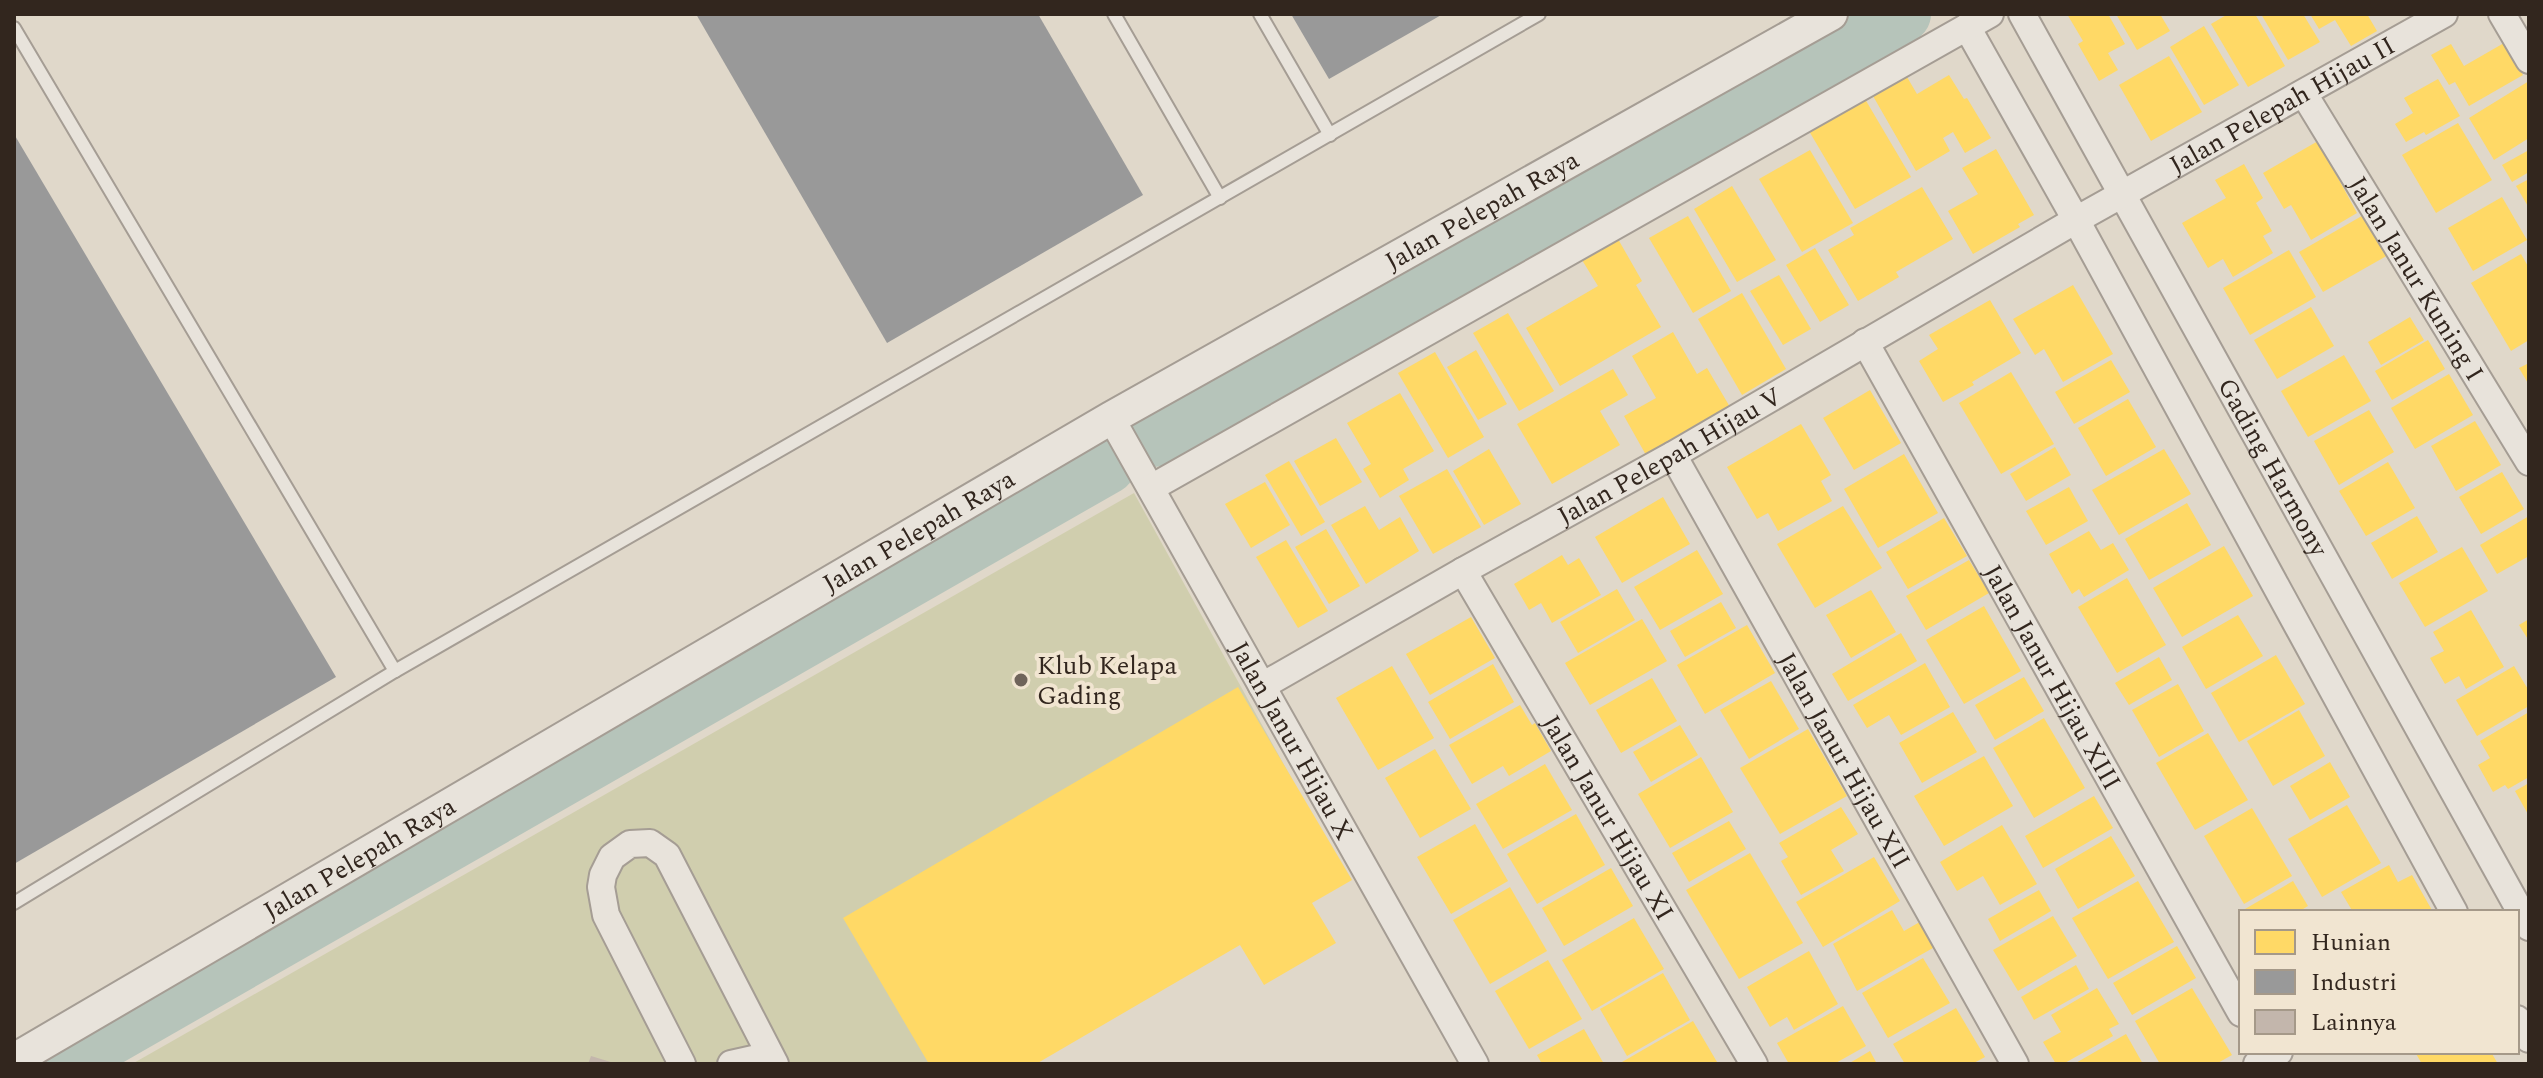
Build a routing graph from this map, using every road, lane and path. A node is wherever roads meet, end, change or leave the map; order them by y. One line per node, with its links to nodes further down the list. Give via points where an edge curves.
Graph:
1 (1114, 14): 15 (lane)
2 (1260, 14): 13 (lane)
3 (1539, 14): 13 (lane)
4 (1831, 14): 18 (street, Jalan Pelepah Raya)
5 (1990, 14): 9 (street)
6 (2022, 14): 14 (street, Gading Harmony)
7 (2444, 14): 12 (street, Jalan Pelepah Hijau II)
8 (2502, 14): 11 (street)
9 (1967, 27): 16 (street, Gading Harmony); 21 (street)
10 (14, 28): 23 (lane)
11 (2529, 60)
12 (2304, 94): 14 (street, Jalan Pelepah Hijau II); 20 (street, Jalan Janur Kuning I)
13 (1330, 135): 15 (lane)
14 (2123, 196): 16 (street, Jalan Pelepah Hijau II); 27 (street, Gading Harmony)
15 (1220, 198): 23 (lane)
16 (2076, 220): 17 (street, Jalan Pelepah Hijau V); 26 (street, Gading Harmony)
17 (1865, 342): 19 (street, Jalan Pelepah Hijau V); 28 (street, Jalan Janur Hijau XIII)
18 (1111, 418): 21 (street, Jalan Janur Hijau X); 29 (street, Jalan Pelepah Raya)
19 (1673, 455): 22 (street, Jalan Pelepah Hijau V); 35 (street, Jalan Janur Hijau XII)
20 (2529, 462)
21 (1143, 473): 24 (street, Jalan Janur Hijau X)
22 (1463, 571): 24 (street, Jalan Pelepah Hijau V); 34 (street, Jalan Janur Hijau XI)
23 (395, 671): 25 (lane)
24 (1262, 686): 33 (street, Jalan Janur Hijau X)
25 (14, 903)
26 (2453, 910)
27 (2527, 921)
28 (2239, 1009)
29 (14, 1060)
30 (682, 1064): 32 (street, via 606,915 603,875 612,857 630,844 650,843 667,855)
31 (731, 1064): 32 (street, via 758,1058)
32 (774, 1064)
33 (1475, 1064)
34 (1754, 1064)
35 (2015, 1064)

